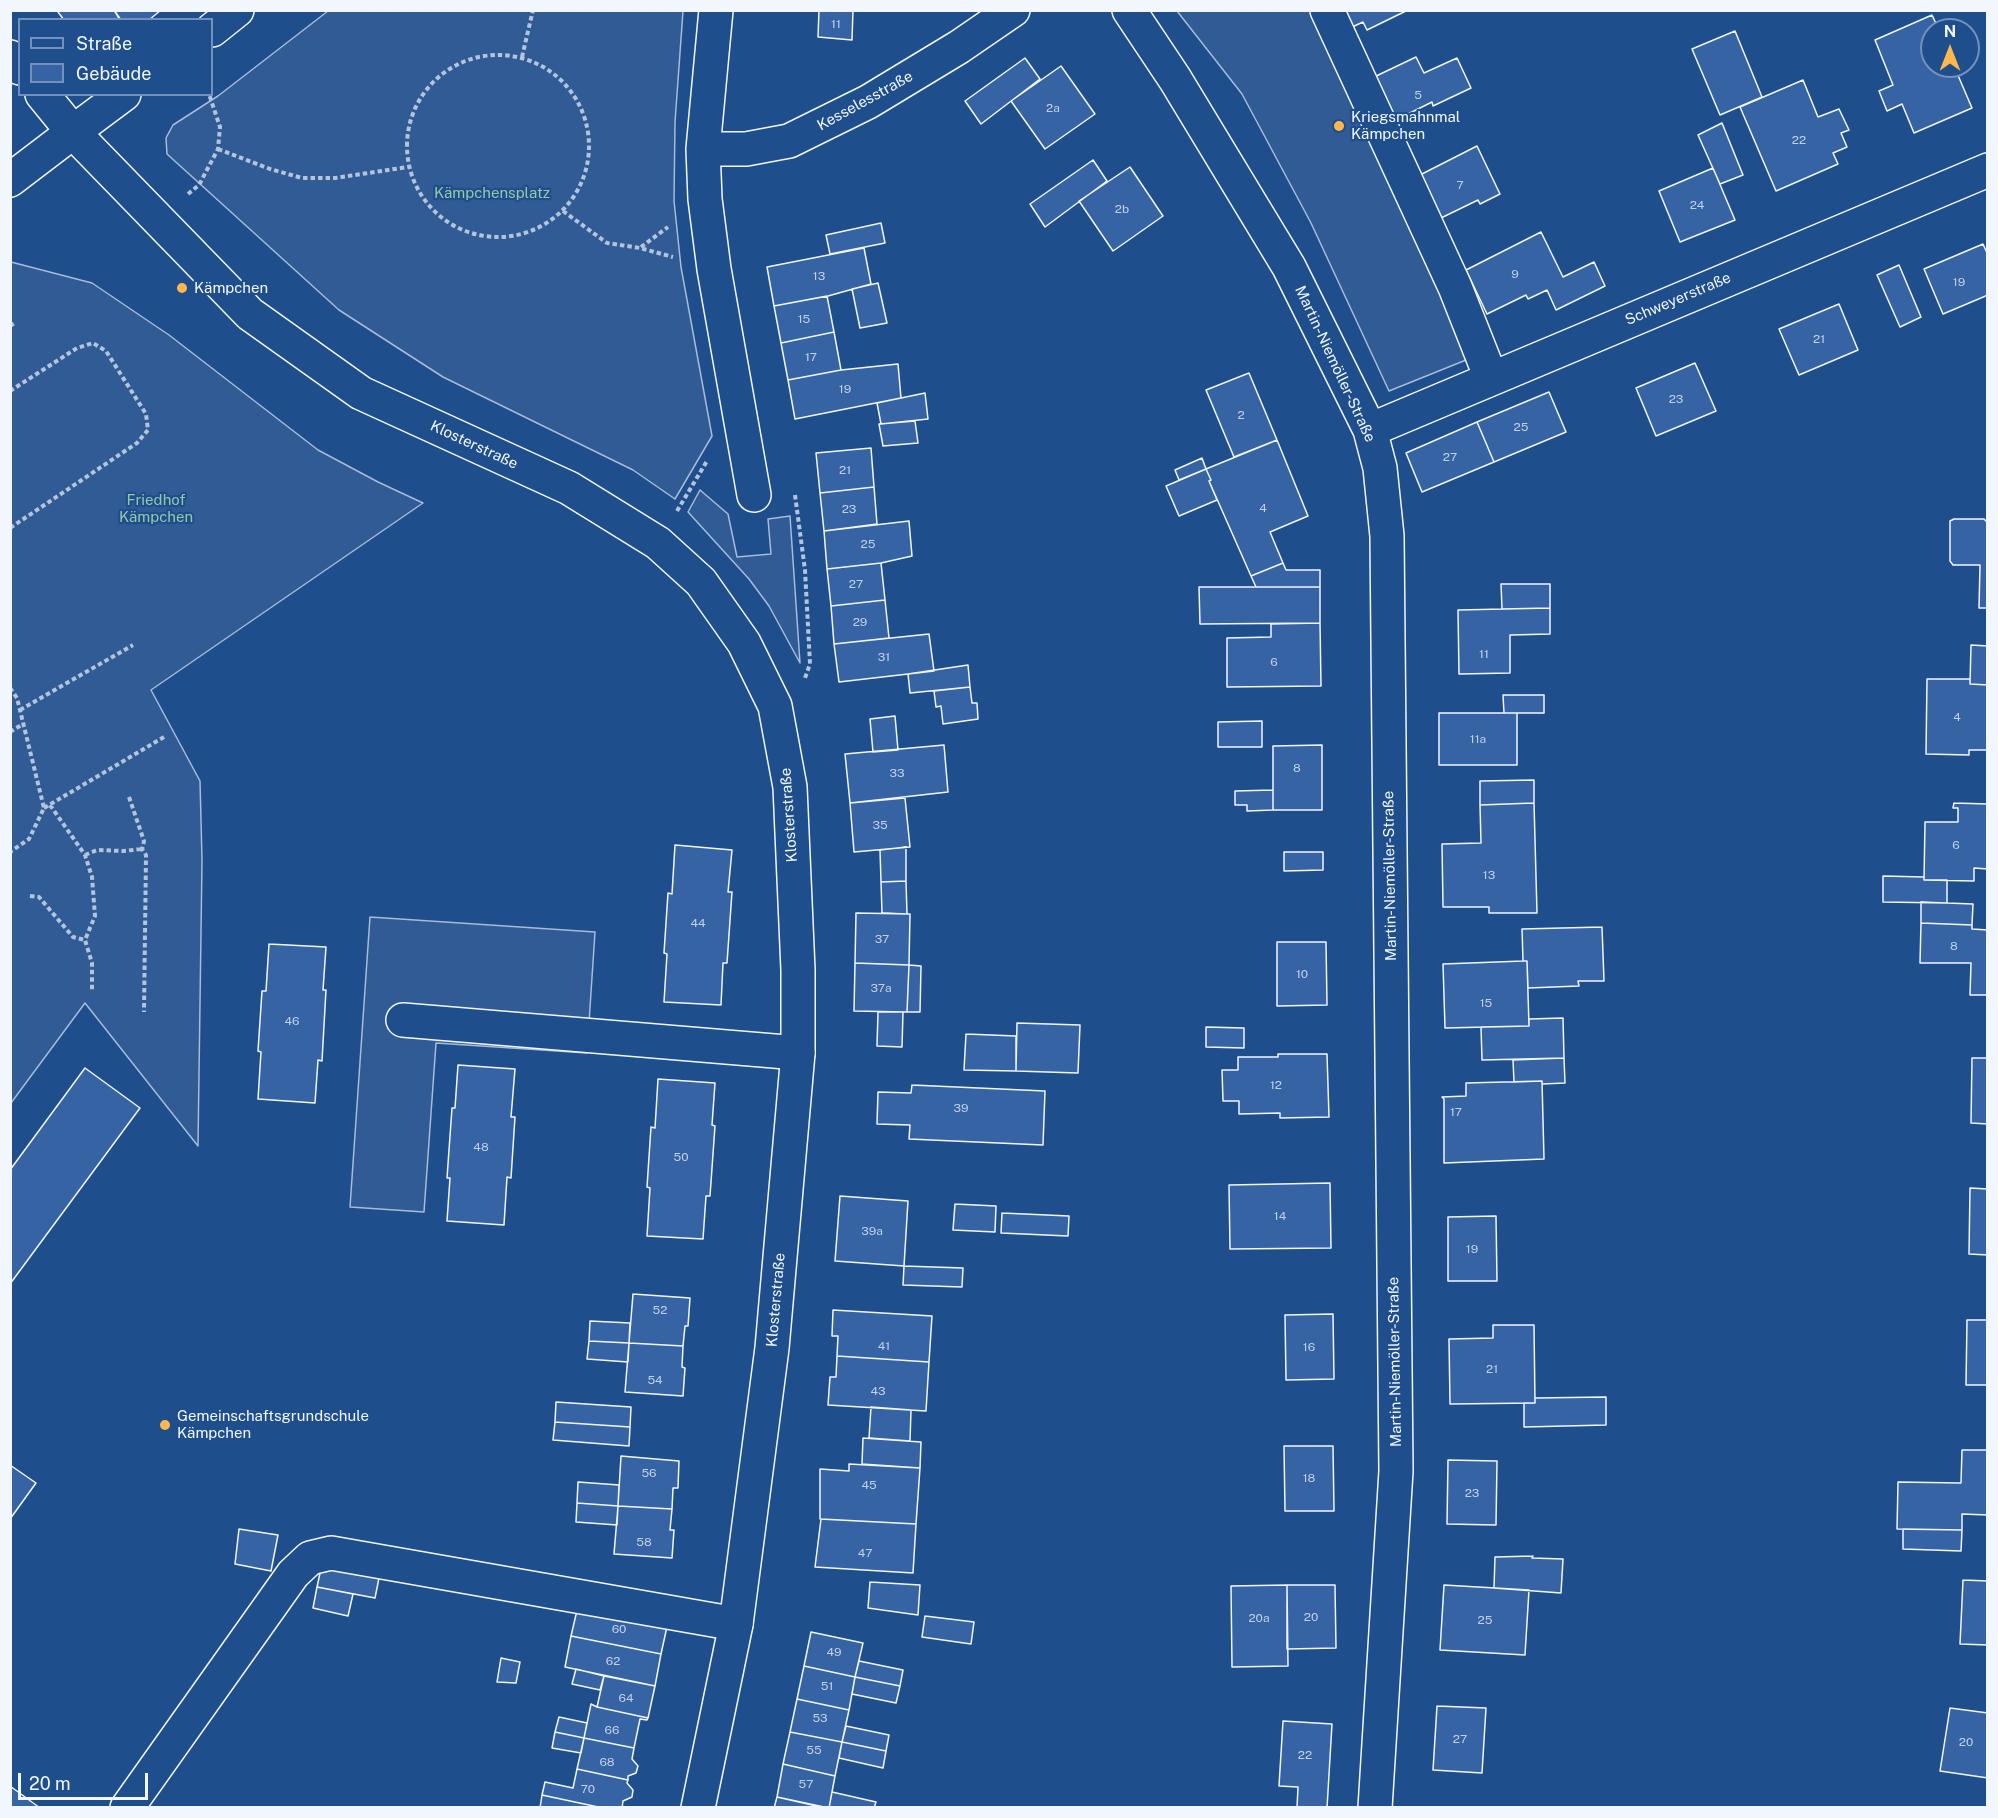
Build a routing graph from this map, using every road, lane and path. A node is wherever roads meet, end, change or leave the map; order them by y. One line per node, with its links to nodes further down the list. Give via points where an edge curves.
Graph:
1 (237, 10): 7 (street)
2 (533, 10): 8 (path)
3 (716, 10): 14 (street)
4 (1013, 10): 14 (street, Kesselesstraße, via 868,102 789,141 746,149)
5 (1129, 10): 26 (street, Martin-Niemöller-Straße, via 1289,267)
6 (1328, 10): 23 (street, via 1455,287)
7 (213, 29)
8 (522, 57): 15 (path, via 490,54 460,62 434,80 415,105 406,135); 18 (path, via 547,68 567,86 582,110 590,135 589,163 579,189)
9 (44, 96): 12 (street, Klosterstraße)
10 (121, 96): 12 (street)
11 (210, 96): 13 (path, via 220,127)
12 (73, 132): 17 (street); 19 (street, Klosterstraße)
13 (218, 149): 15 (path, via 302,178 335,178); 19 (path, via 199,185)
14 (703, 149): 20 (street)
15 (408, 167): 18 (path, via 418,193 436,214 459,230 486,238 514,237 541,228)
16 (1988, 170): 23 (street, Schweyerstraße)
17 (10, 180)
18 (563, 211): 20 (path, via 607,243 640,248)
19 (159, 220): 30 (street, Klosterstraße, via 250,314 362,393 569,488)
20 (714, 270): 25 (street)
21 (16, 322): 22 (path)
22 (10, 326)
23 (1491, 378): 26 (street, Schweyerstraße)
24 (10, 391): 29 (path, via 77,348 93,343 106,351 146,414 148,430 137,443)
25 (739, 409): 28 (street); 30 (path)
26 (1370, 430): 53 (street, Martin-Niemöller-Straße, via 1380,468 1387,536 1396,1459)
27 (795, 492): 33 (path, via 805,570 810,664 802,688)
28 (754, 495)
29 (10, 528)
30 (658, 543): 33 (street, Klosterstraße, via 701,582 744,643)
31 (133, 645): 34 (path)
32 (10, 688): 34 (path)
33 (775, 706): 49 (street, Klosterstraße, via 790,787)
34 (20, 710): 35 (path)
35 (23, 724): 36 (path); 40 (path)
36 (10, 732)
37 (164, 737): 39 (path)
38 (129, 797): 41 (path, via 144,841)
39 (51, 805): 40 (path); 43 (path)
40 (44, 808): 42 (path, via 29,839)
41 (142, 849): 43 (path, via 97,850); 47 (path, via 146,855)
42 (10, 852)
43 (85, 855): 45 (path, via 92,877 94,916)
44 (30, 896): 45 (path, via 39,897 72,937)
45 (85, 940): 46 (path, via 92,963)
46 (92, 992)
47 (144, 1012)
48 (403, 1020): 49 (street)
49 (798, 1053): 50 (street, Klosterstraße, via 772,1348)
50 (736, 1624): 51 (street, via 331,1553 310,1558 293,1574); 52 (street, Klosterstraße)
51 (127, 1808)
52 (698, 1808)
53 (1375, 1808)

